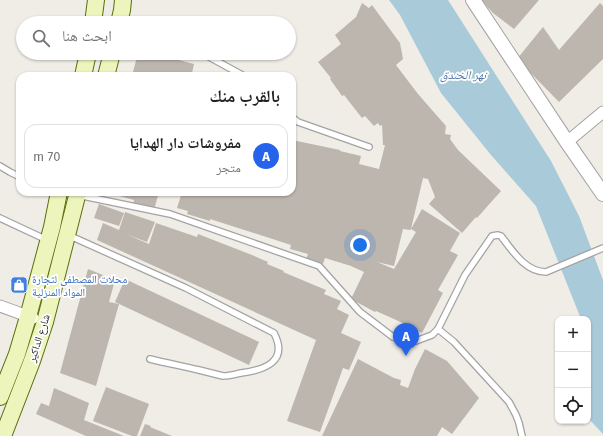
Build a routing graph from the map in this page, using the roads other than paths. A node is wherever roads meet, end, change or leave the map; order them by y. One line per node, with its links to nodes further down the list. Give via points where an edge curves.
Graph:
1 (96, 0): 4 (main road)
2 (123, 0): 5 (main road)
3 (473, 0): 14 (street)
4 (94, 16)
5 (121, 16)
6 (86, 60): 9 (main road)
7 (110, 60): 10 (main road)
8 (215, 60): 11 (lane)
9 (84, 72)
10 (107, 72)
11 (237, 72)
12 (603, 112): 14 (street)
13 (296, 120): 15 (lane)
14 (567, 142): 18 (street)
15 (369, 147)
16 (0, 166): 17 (lane)
17 (16, 175)
18 (603, 194)
19 (57, 196): 24 (main road, شارع الداكير)
20 (78, 196): 23 (main road, شارع الداكير)
21 (87, 196): 29 (lane, via 170,214 318,266 360,312 392,337 416,341 432,335)
22 (0, 218): 24 (lane)
23 (68, 235): 28 (main road, شارع الداكير); 30 (lane, via 186,288 274,333 279,345 276,358 263,369 224,376)
24 (48, 241): 27 (main road, شارع الداكير)
25 (603, 248): 29 (lane, via 546,272 540,272 520,260 501,236 492,236 465,274)
26 (0, 306): 27 (street)
27 (28, 317): 28 (street); 31 (main road, شارع الداكير)
28 (45, 322): 32 (main road, شارع الداكير)
29 (438, 329): 33 (lane, via 454,342 509,402)
30 (150, 359)
31 (0, 397)
32 (3, 436)
33 (522, 436)

